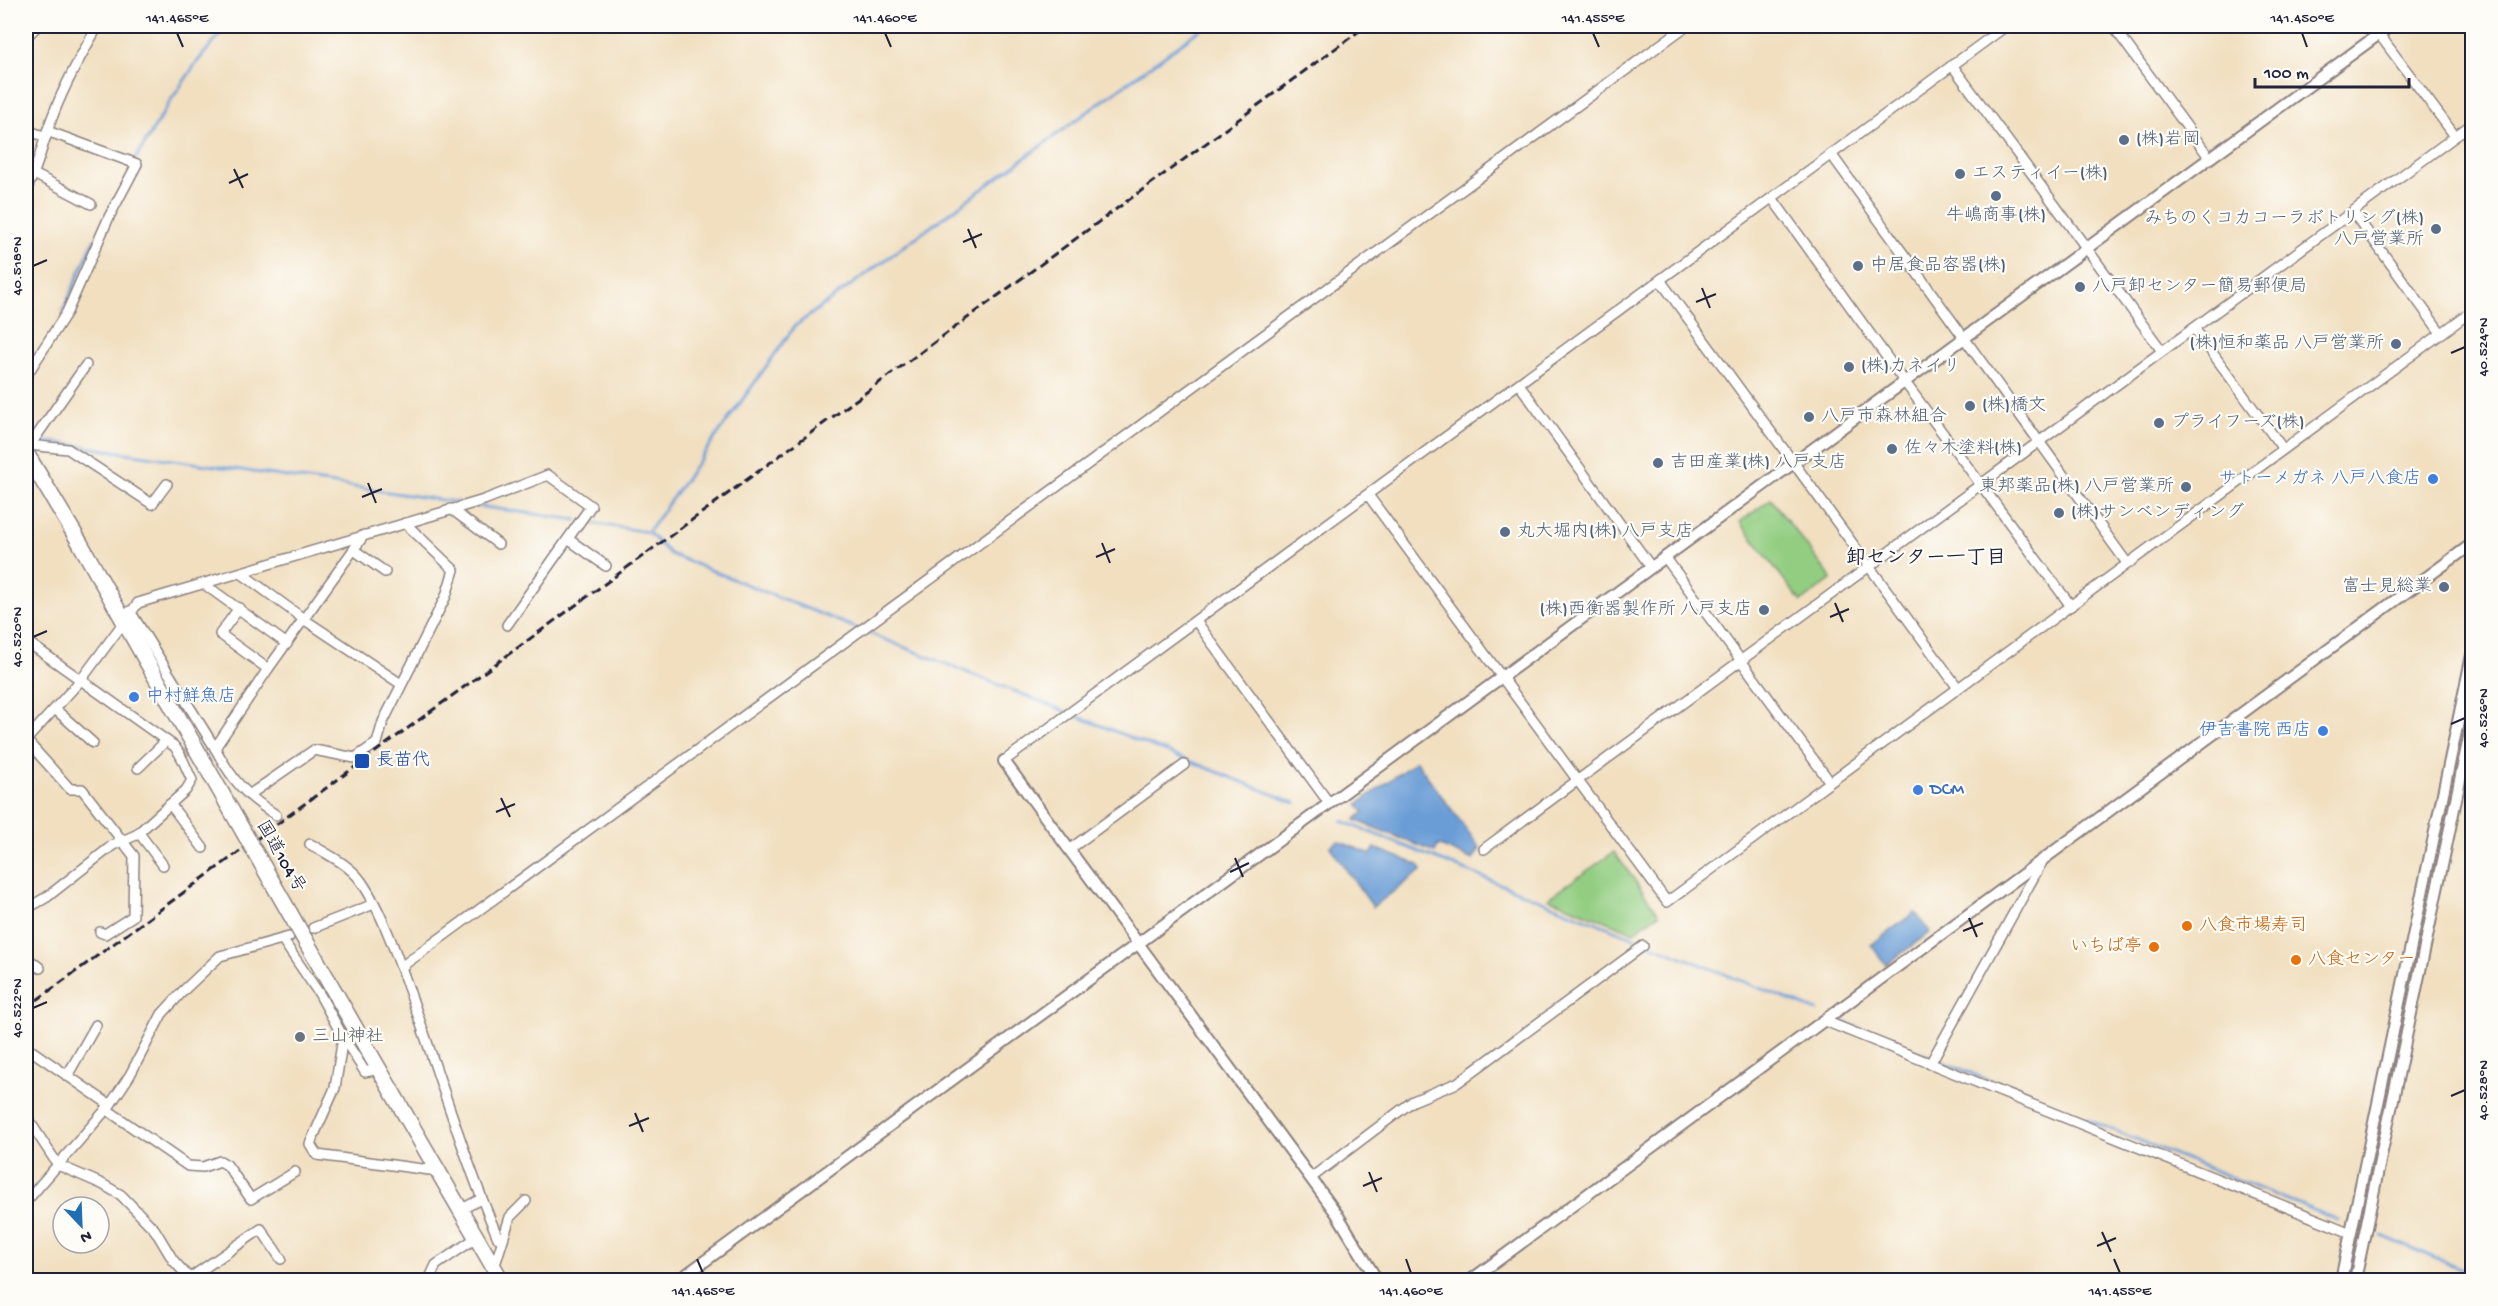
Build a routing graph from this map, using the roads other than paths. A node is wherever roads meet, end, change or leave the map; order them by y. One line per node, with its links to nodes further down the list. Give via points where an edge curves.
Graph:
1 (33, 26): 8 (highway)
2 (98, 26): 12 (street)
3 (1686, 26): 99 (street)
4 (2006, 26): 9 (street)
5 (2113, 26): 15 (street)
6 (2390, 26): 7 (street)
7 (2376, 30): 13 (street); 15 (street)
8 (26, 33)
9 (1952, 65): 14 (street); 21 (street)
10 (2472, 124): 13 (street)
11 (26, 130): 12 (street)
12 (47, 134): 16 (street); 29 (street, via 137,164 67,312)
13 (2455, 136): 20 (street)
14 (1831, 154): 18 (street); 26 (street)
15 (2209, 157): 21 (street)
16 (34, 174): 17 (street); 19 (street)
17 (26, 190)
18 (1772, 198): 22 (street); 30 (street)
19 (92, 204)
20 (2353, 212): 24 (street); 25 (street)
21 (2085, 249): 26 (street); 27 (street)
22 (1660, 280): 31 (street); 35 (street)
23 (2472, 311): 25 (street)
24 (2193, 328): 27 (street); 34 (street)
25 (2441, 333): 34 (street)
26 (1963, 337): 30 (street); 32 (street)
27 (2162, 351): 32 (street)
28 (86, 365): 33 (street)
29 (26, 376)
30 (1904, 381): 35 (street); 37 (street)
31 (1519, 384): 38 (street); 49 (street)
32 (2040, 441): 37 (street); 47 (street)
33 (28, 448): 36 (street, via 68,449 152,504); 56 (highway, 国道104号)
34 (2283, 449): 47 (street)
35 (1794, 463): 46 (street); 50 (street)
36 (167, 484)
37 (1981, 484): 50 (street); 54 (street)
38 (1368, 495): 58 (street); 65 (street)
39 (451, 509): 40 (street); 42 (street, via 548,476 591,506); 43 (street)
40 (405, 523): 41 (street); 67 (street, via 454,570 446,596)
41 (364, 535): 45 (street); 52 (street)
42 (568, 538): 48 (street); 59 (street)
43 (498, 544)
44 (2472, 544): 90 (street)
45 (354, 550): 51 (street); 57 (street)
46 (1665, 557): 49 (street); 63 (street)
47 (2127, 563): 54 (street)
48 (606, 566)
49 (1651, 567): 65 (street)
50 (1869, 567): 63 (street); 68 (street)
51 (385, 572)
52 (241, 573): 53 (street); 57 (street)
53 (204, 584): 55 (street); 56 (street, via 138,603)
54 (2071, 606): 68 (street)
55 (239, 608): 61 (street); 64 (street, via 220,634)
56 (127, 616): 66 (street); 74 (street); 106 (highway, 国道104号, bridge, via 169,701)
57 (305, 620): 61 (street); 67 (street)
58 (1196, 621): 75 (street); 81 (street)
59 (507, 625)
60 (26, 641): 66 (street)
61 (287, 644): 64 (street)
62 (2472, 655): 118 (street)
63 (1740, 661): 78 (street); 79 (street)
64 (268, 669): 74 (street)
65 (1501, 678): 78 (street); 81 (street)
66 (81, 680): 69 (street); 72 (street)
67 (401, 684): 80 (street, via 373,747 355,758 314,750)
68 (1958, 688): 79 (street)
69 (55, 709): 71 (street); 73 (street)
70 (2472, 723): 129 (street)
71 (26, 740): 85 (street, via 70,789 81,789)
72 (166, 741): 77 (street); 82 (street, via 182,755 192,780)
73 (93, 743)
74 (216, 748): 80 (street, via 230,776)
75 (1004, 761): 88 (street)
76 (1184, 765): 88 (street)
77 (138, 768)
78 (1578, 782): 79 (street, via 1667,902); 89 (street)
79 (1830, 782)
80 (249, 795): 83 (street)
81 (1329, 803): 96 (street)
82 (170, 804): 84 (street); 87 (street)
83 (276, 815)
84 (139, 833): 85 (street); 91 (street)
85 (123, 841): 93 (street); 95 (street, via 134,856 134,916 105,934)
86 (310, 844): 92 (street, via 361,880)
87 (203, 848)
88 (1070, 849): 96 (street)
89 (1484, 849)
90 (2043, 860): 101 (street); 105 (street)
91 (163, 866)
92 (374, 904): 94 (street); 99 (street)
93 (26, 909)
94 (313, 928)
95 (100, 932)
96 (1139, 944): 113 (street); 125 (street)
97 (1643, 946): 113 (street, via 1457,1083 1413,1101)
98 (26, 957): 100 (street)
99 (401, 967): 115 (street)
100 (40, 968)
101 (1825, 1021): 105 (street); 127 (street)
102 (96, 1024): 107 (street)
103 (343, 1037): 106 (street, via 365,1072); 108 (street, via 286,938 219,956 162,1014); 111 (street, via 335,1088 310,1144 317,1155)
104 (26, 1047): 107 (street)
105 (1930, 1064): 118 (street)
106 (378, 1069): 111 (highway, 国道104号)
107 (68, 1076): 108 (street)
108 (108, 1107): 110 (street); 112 (street, via 188,1166 203,1167 220,1161 227,1165 251,1199)
109 (26, 1116): 110 (street)
110 (58, 1166): 114 (street); 123 (street, via 121,1195 155,1230)
111 (437, 1171): 117 (highway, 国道104号)
112 (295, 1172)
113 (1311, 1178): 126 (street, via 1359,1247)
114 (26, 1198)
115 (481, 1199): 117 (street); 120 (street, via 498,1238)
116 (526, 1201): 120 (street, via 510,1217)
117 (460, 1210): 119 (highway, 国道104号)
118 (2351, 1233): 128 (street)
119 (476, 1238): 122 (highway, 国道104号); 124 (street, via 436,1265)
120 (502, 1239): 122 (street)
121 (281, 1259): 123 (street, via 261,1229)
122 (498, 1274)
123 (190, 1279)
124 (429, 1281)
125 (679, 1281)
126 (1377, 1281)
127 (1471, 1281)
128 (2341, 1281)
129 (2355, 1281)

